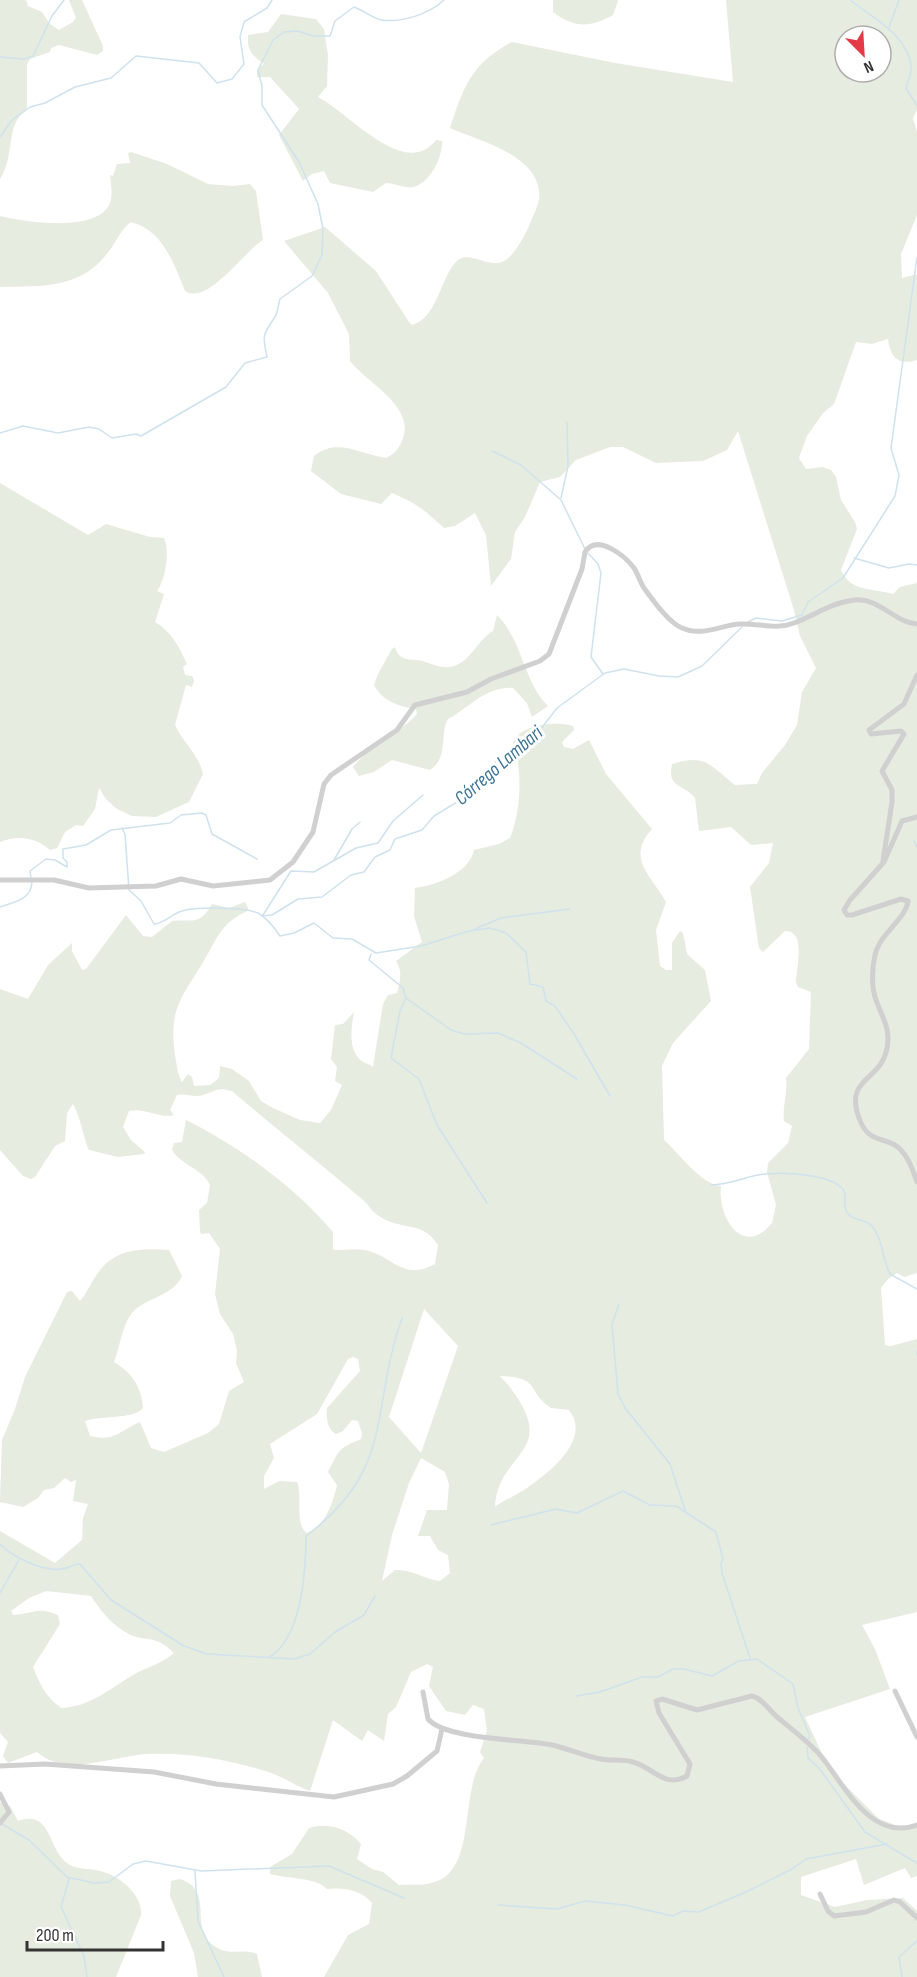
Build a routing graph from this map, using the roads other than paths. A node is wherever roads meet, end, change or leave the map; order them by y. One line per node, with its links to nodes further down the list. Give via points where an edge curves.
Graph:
1 (917, 624): 5 (street, via 876,604 855,600 819,609 778,627 739,624 715,630 683,629 644,587 626,559 606,546 592,546 585,552 549,654 467,692 415,705 397,730 330,775 324,784 313,832 293,862 270,880 213,886 181,879 156,886 89,888 54,880)
2 (917, 675): 4 (street, via 904,704 869,730 871,734 904,734 882,771 892,790)
3 (917, 818): 4 (street, via 902,821)
4 (884, 862): 6 (street, via 844,910 852,915 901,899 908,901 875,954 874,997 885,1019 888,1046 880,1067 856,1088 855,1101 863,1128 878,1141 901,1150)
5 (0, 880)
6 (917, 1182)
7 (895, 1691): 10 (street)
8 (423, 1692): 9 (street, via 428,1719)
9 (442, 1729): 11 (street, via 437,1751 407,1776 393,1784 334,1797 216,1784 154,1772 45,1764); 14 (street, via 553,1745 604,1760 635,1762 660,1777 674,1780 687,1776 690,1764 656,1701 662,1699 697,1710 752,1696 816,1751 871,1818 894,1829)
10 (917, 1737)
11 (0, 1766)
12 (0, 1794): 13 (street, via 9,1812)
13 (0, 1823)
14 (917, 1825)
15 (820, 1894): 16 (street, via 834,1916 866,1912 894,1900)
16 (917, 1918)

